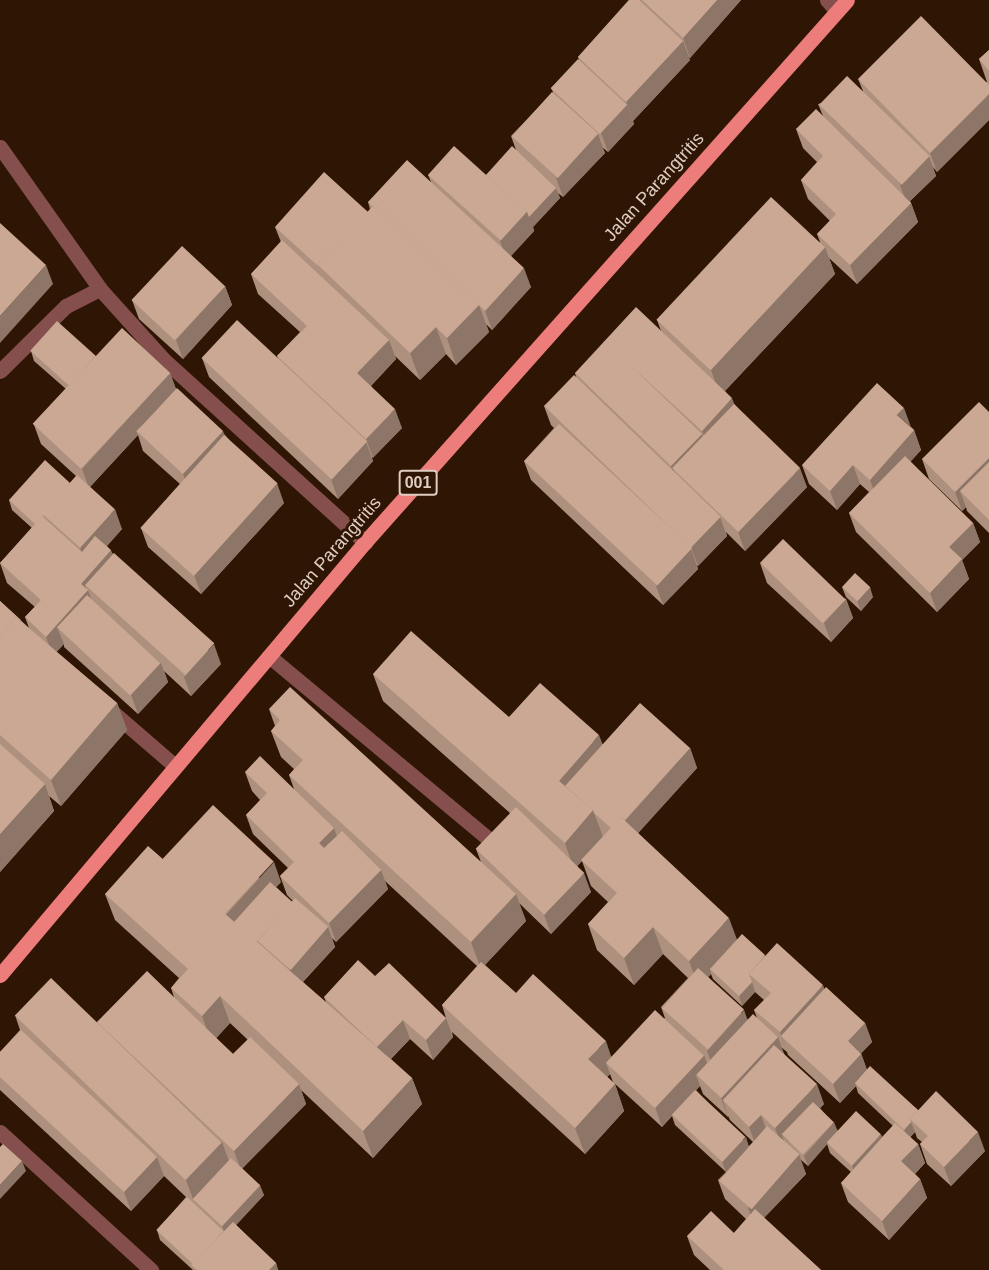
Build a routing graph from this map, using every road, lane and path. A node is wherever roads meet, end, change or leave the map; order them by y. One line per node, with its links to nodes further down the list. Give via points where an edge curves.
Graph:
1 (837, 4): 5 (main road, Jalan Parangtritis / 001)
2 (0, 147): 3 (street)
3 (100, 289): 4 (street, via 66,306); 5 (street, via 163,358)
4 (0, 370)
5 (365, 542): 6 (main road, Jalan Parangtritis / 001)
6 (269, 656): 8 (main road, Jalan Parangtritis / 001); 9 (street)
7 (96, 698): 8 (street)
8 (175, 766): 10 (main road, Jalan Parangtritis / 001)
9 (491, 841)
10 (0, 975)
11 (0, 1132): 12 (street)
12 (151, 1270)

